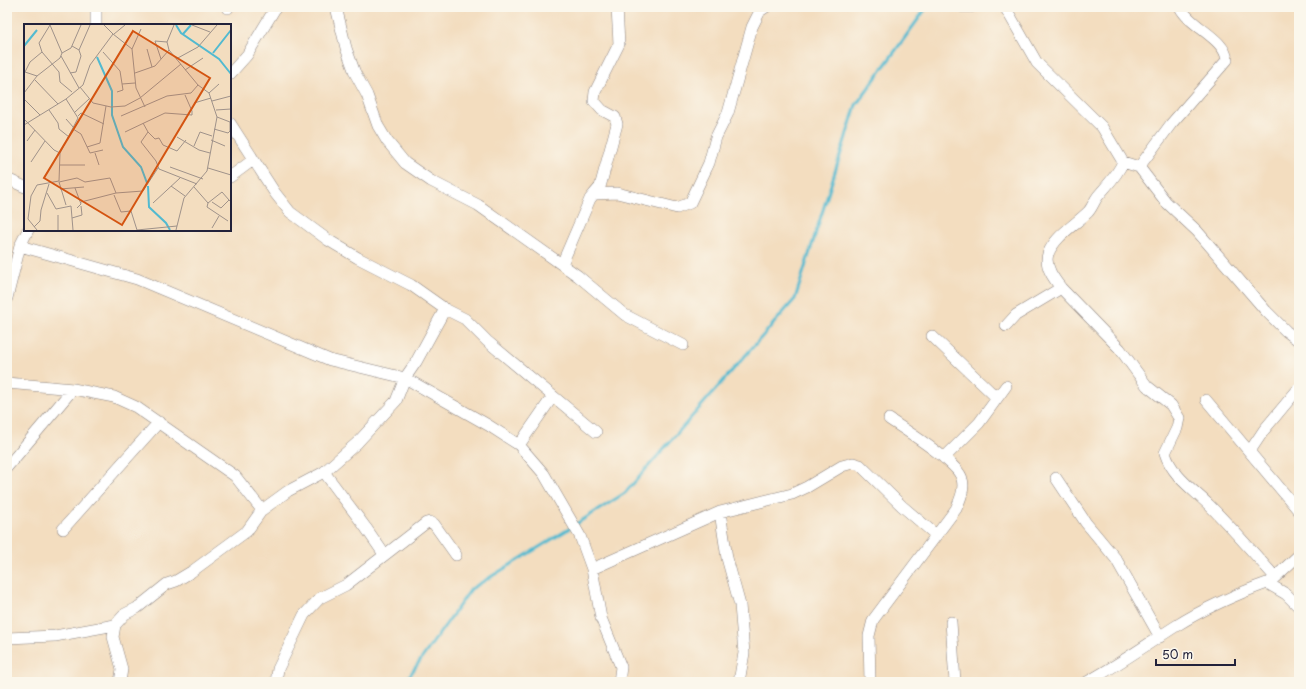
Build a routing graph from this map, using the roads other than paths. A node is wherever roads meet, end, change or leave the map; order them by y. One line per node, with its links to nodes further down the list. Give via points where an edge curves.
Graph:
1 (96, 7): 10 (street)
2 (276, 7): 11 (street, via 247,54)
3 (336, 7): 22 (street, via 346,48 378,126 387,142 405,163 431,181 478,205)
4 (617, 7): 19 (street, via 619,44 595,92 594,101 615,118 617,124 600,187)
5 (766, 7): 19 (street, via 760,11 752,27 728,113 690,203 677,208 617,193)
6 (963, 7): 7 (street)
7 (970, 7)
8 (1005, 7): 14 (street, via 1037,63 1102,127)
9 (1180, 7): 15 (street, via 1190,20 1223,47 1227,60 1171,124)
10 (96, 24)
11 (231, 73)
12 (231, 126): 13 (street)
13 (253, 160): 16 (street); 25 (street, via 290,212 328,240 411,286)
14 (1123, 162): 15 (street); 23 (street, via 1118,174 1096,198 1090,210 1057,240 1048,255 1053,278)
15 (1139, 167): 28 (street, via 1166,202 1197,231 1266,311)
16 (231, 176)
17 (7, 179): 18 (street)
18 (24, 187)
19 (594, 194): 22 (street)
20 (28, 231): 21 (street)
21 (20, 246): 24 (street); 30 (street, via 137,279 330,360)
22 (562, 264): 29 (street, via 625,315)
23 (1061, 288): 26 (street, via 1016,315); 56 (street, via 1120,349 1147,386 1171,405 1179,418 1165,453 1168,463 1175,474 1211,507)
24 (7, 297)
25 (445, 309): 30 (street); 35 (street, via 465,319 487,341)
26 (1006, 326)
27 (932, 336): 36 (street)
28 (1299, 341)
29 (683, 345)
30 (405, 378): 41 (street); 45 (street, via 396,401 387,412)
31 (7, 383): 34 (street)
32 (1006, 386): 36 (street)
33 (1299, 388): 42 (street)
34 (73, 389): 39 (street, via 114,397 136,406); 44 (street)
35 (553, 396): 40 (street); 41 (street)
36 (997, 398): 43 (street, via 979,423)
37 (1206, 400): 42 (street)
38 (890, 419): 43 (street)
39 (159, 422): 47 (street, via 235,476); 50 (street)
40 (596, 432)
41 (519, 445): 55 (street, via 544,474 580,536)
42 (1250, 451): 48 (street)
43 (944, 458): 51 (street, via 954,466 962,479 962,493 956,509)
44 (7, 467)
45 (324, 472): 47 (street, via 288,491); 52 (street)
46 (1056, 478): 60 (street, via 1086,523 1116,559)
47 (262, 510): 59 (street, via 247,531 191,572 167,584 137,608 125,614)
48 (1299, 511)
49 (720, 512): 51 (street, via 792,494 807,488 842,466 853,463 860,465); 55 (street); 65 (street, via 727,558 740,605 744,653)
50 (63, 528)
51 (936, 535): 66 (street, via 873,620 869,636)
52 (384, 554): 53 (street, via 430,522); 63 (street, via 346,585 320,598 304,615 278,670)
53 (456, 555)
54 (1299, 555): 56 (street)
55 (592, 569): 64 (street, via 601,618 621,667)
56 (1271, 580): 57 (street); 60 (street, via 1178,625)
57 (1299, 607)
58 (951, 622): 67 (street)
59 (115, 625): 61 (street, via 55,636); 62 (street, via 114,637 122,669)
60 (1160, 637): 68 (street)
61 (7, 638)
62 (120, 682)
63 (276, 682)
64 (619, 682)
65 (739, 682)
66 (870, 682)
67 (955, 682)
68 (1087, 682)

